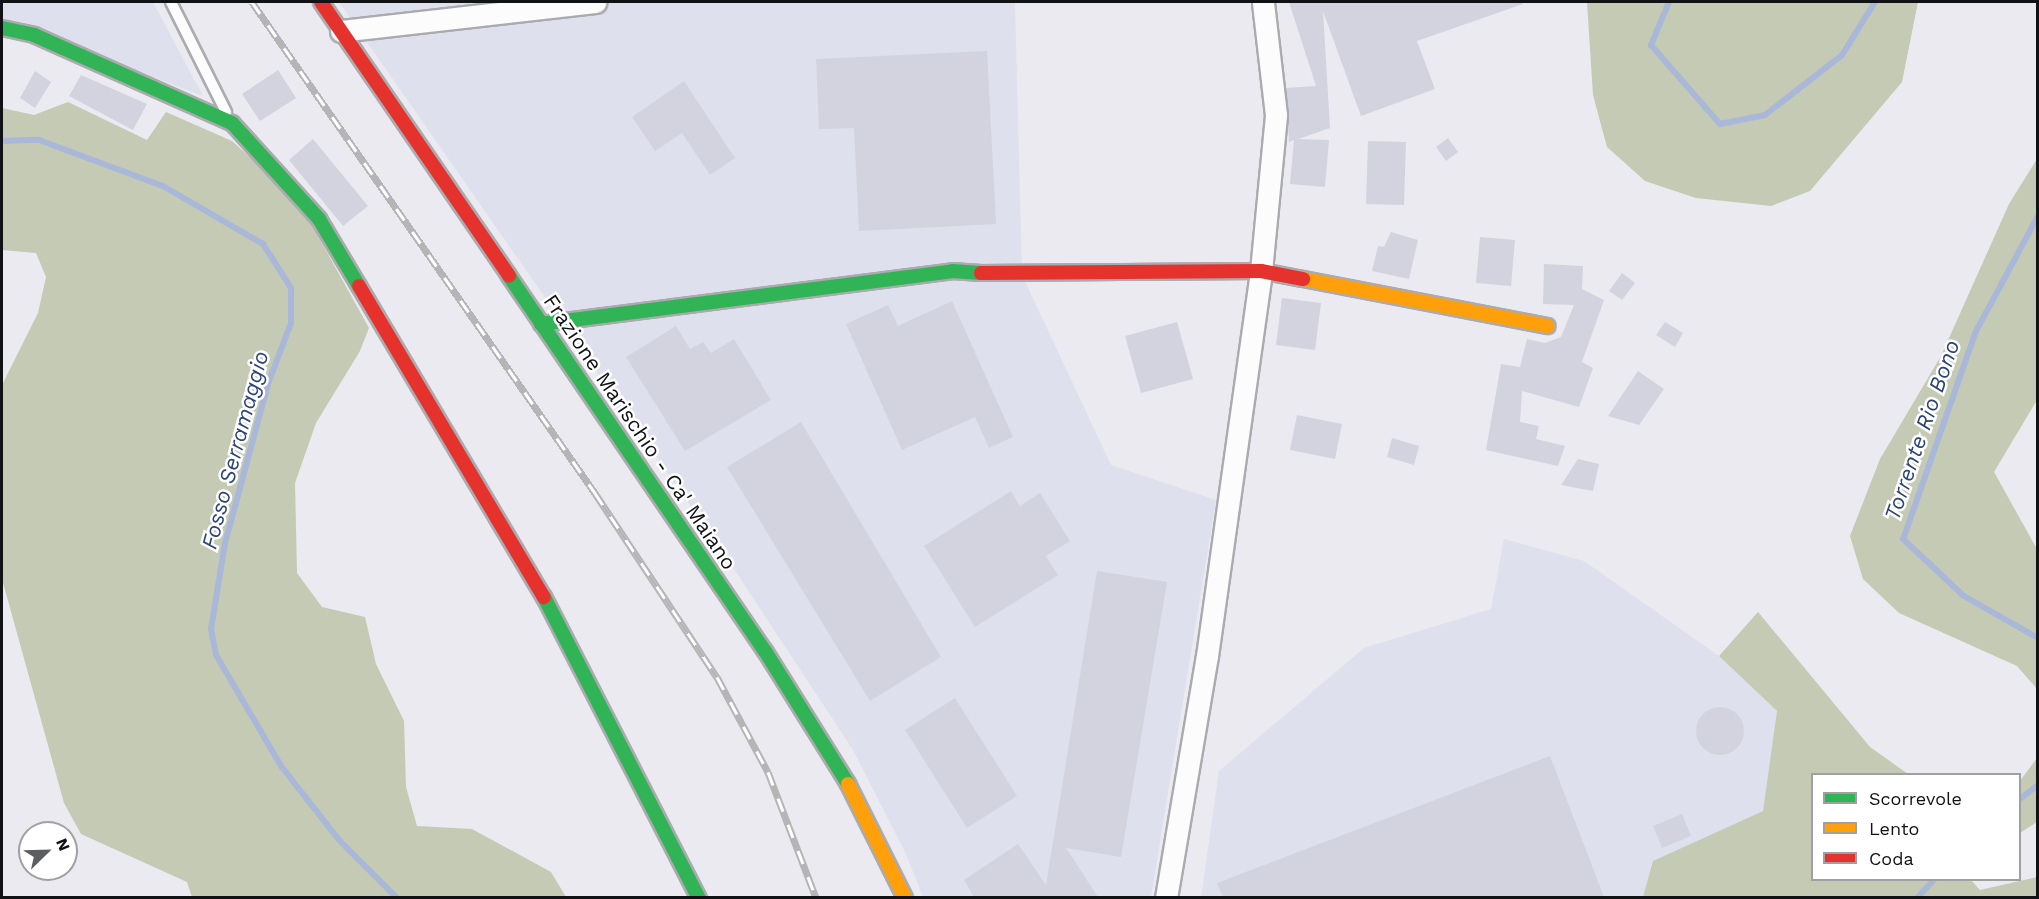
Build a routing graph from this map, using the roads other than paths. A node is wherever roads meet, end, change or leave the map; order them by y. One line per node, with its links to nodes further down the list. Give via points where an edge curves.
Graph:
1 (171, 2): 7 (lane)
2 (321, 2): 6 (street, Frazione Marischio - Ca' Maiano)
3 (595, 2): 6 (street)
4 (1263, 2): 8 (street, via 1276,115)
5 (2, 28): 7 (street, via 34,35)
6 (341, 31): 9 (street, Frazione Marischio - Ca' Maiano)
7 (232, 123): 11 (street, via 319,219 567,636)
8 (1261, 271): 9 (street, via 1022,275 952,271); 10 (street); 13 (street, via 1207,656)
9 (542, 324): 12 (street, Frazione Marischio - Ca' Maiano, via 836,761)
10 (1548, 326)
11 (699, 897)
12 (905, 897)
13 (1166, 897)

